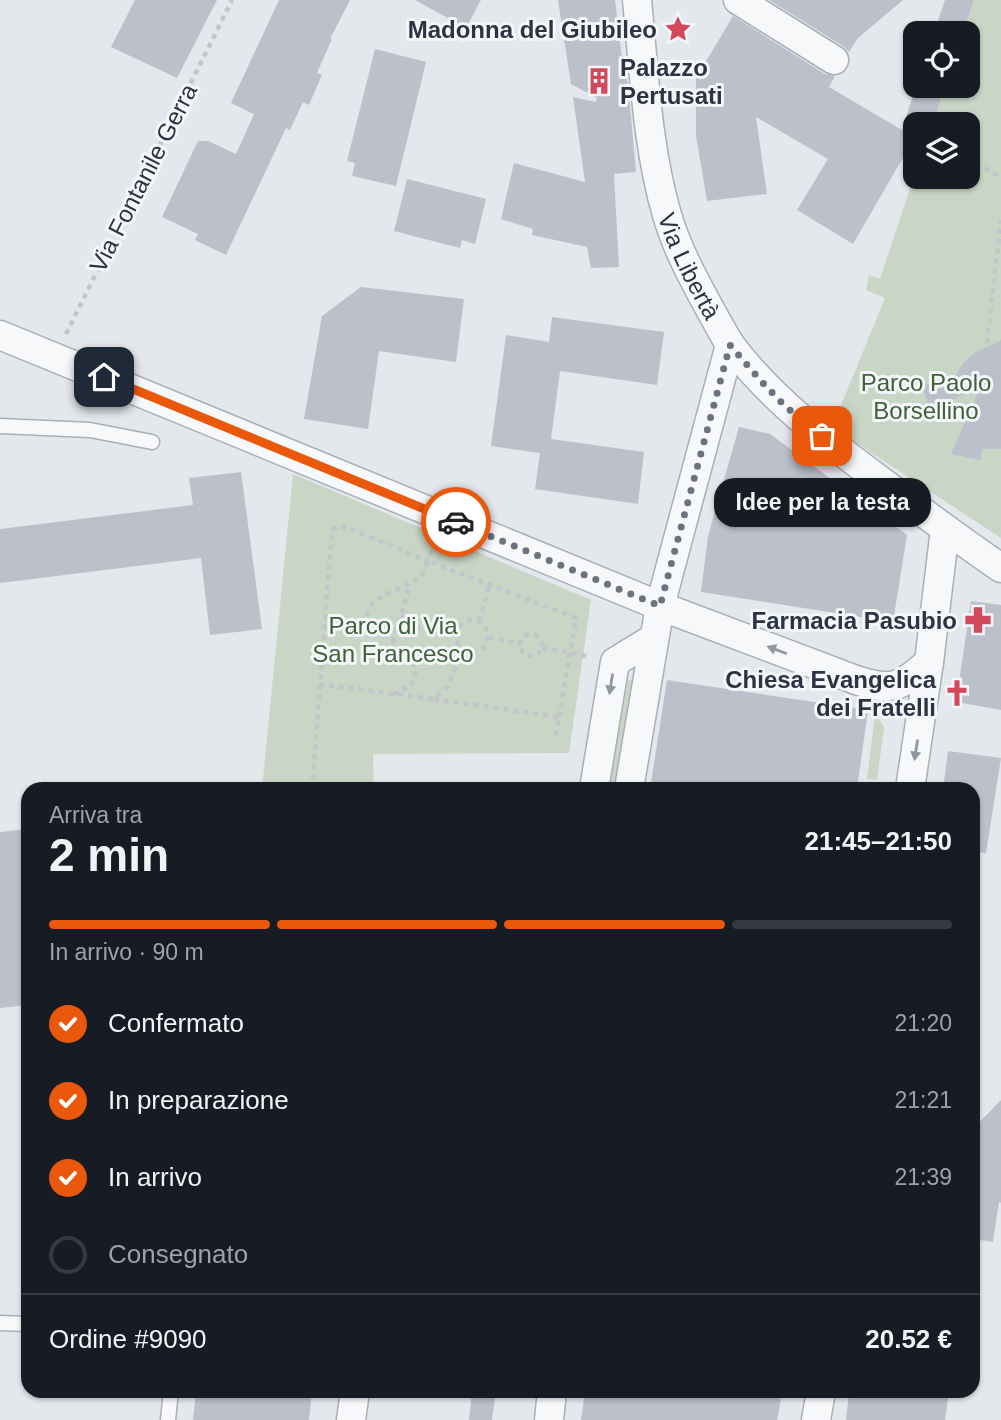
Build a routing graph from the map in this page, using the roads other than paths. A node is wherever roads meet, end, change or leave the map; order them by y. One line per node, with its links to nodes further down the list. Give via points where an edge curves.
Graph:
1 (637, 0): 5 (street, Via Libertà, via 649,117 667,215 692,276)
2 (738, 0): 3 (street)
3 (834, 60)
4 (0, 335): 10 (street)
5 (730, 345): 8 (street, Via Libertà, via 785,406); 10 (street)
6 (0, 426): 7 (lane, via 90,430)
7 (152, 442)
8 (945, 529): 9 (street, Via Libertà); 12 (street)
9 (1001, 568)
10 (660, 606): 11 (street); 12 (street, one-way to 10, via 909,679 892,687 876,687)
11 (654, 638): 13 (street, one-way to 13, via 615,662); 14 (street)
12 (929, 662): 15 (street, one-way to 15)
13 (595, 782)
14 (630, 782)
15 (911, 782)
16 (0, 1323): 17 (lane)
17 (21, 1324)
18 (170, 1398): 22 (lane)
19 (354, 1398): 23 (street)
20 (551, 1398): 24 (street)
21 (820, 1398): 25 (street)
22 (168, 1420)
23 (351, 1420)
24 (549, 1420)
25 (816, 1420)

